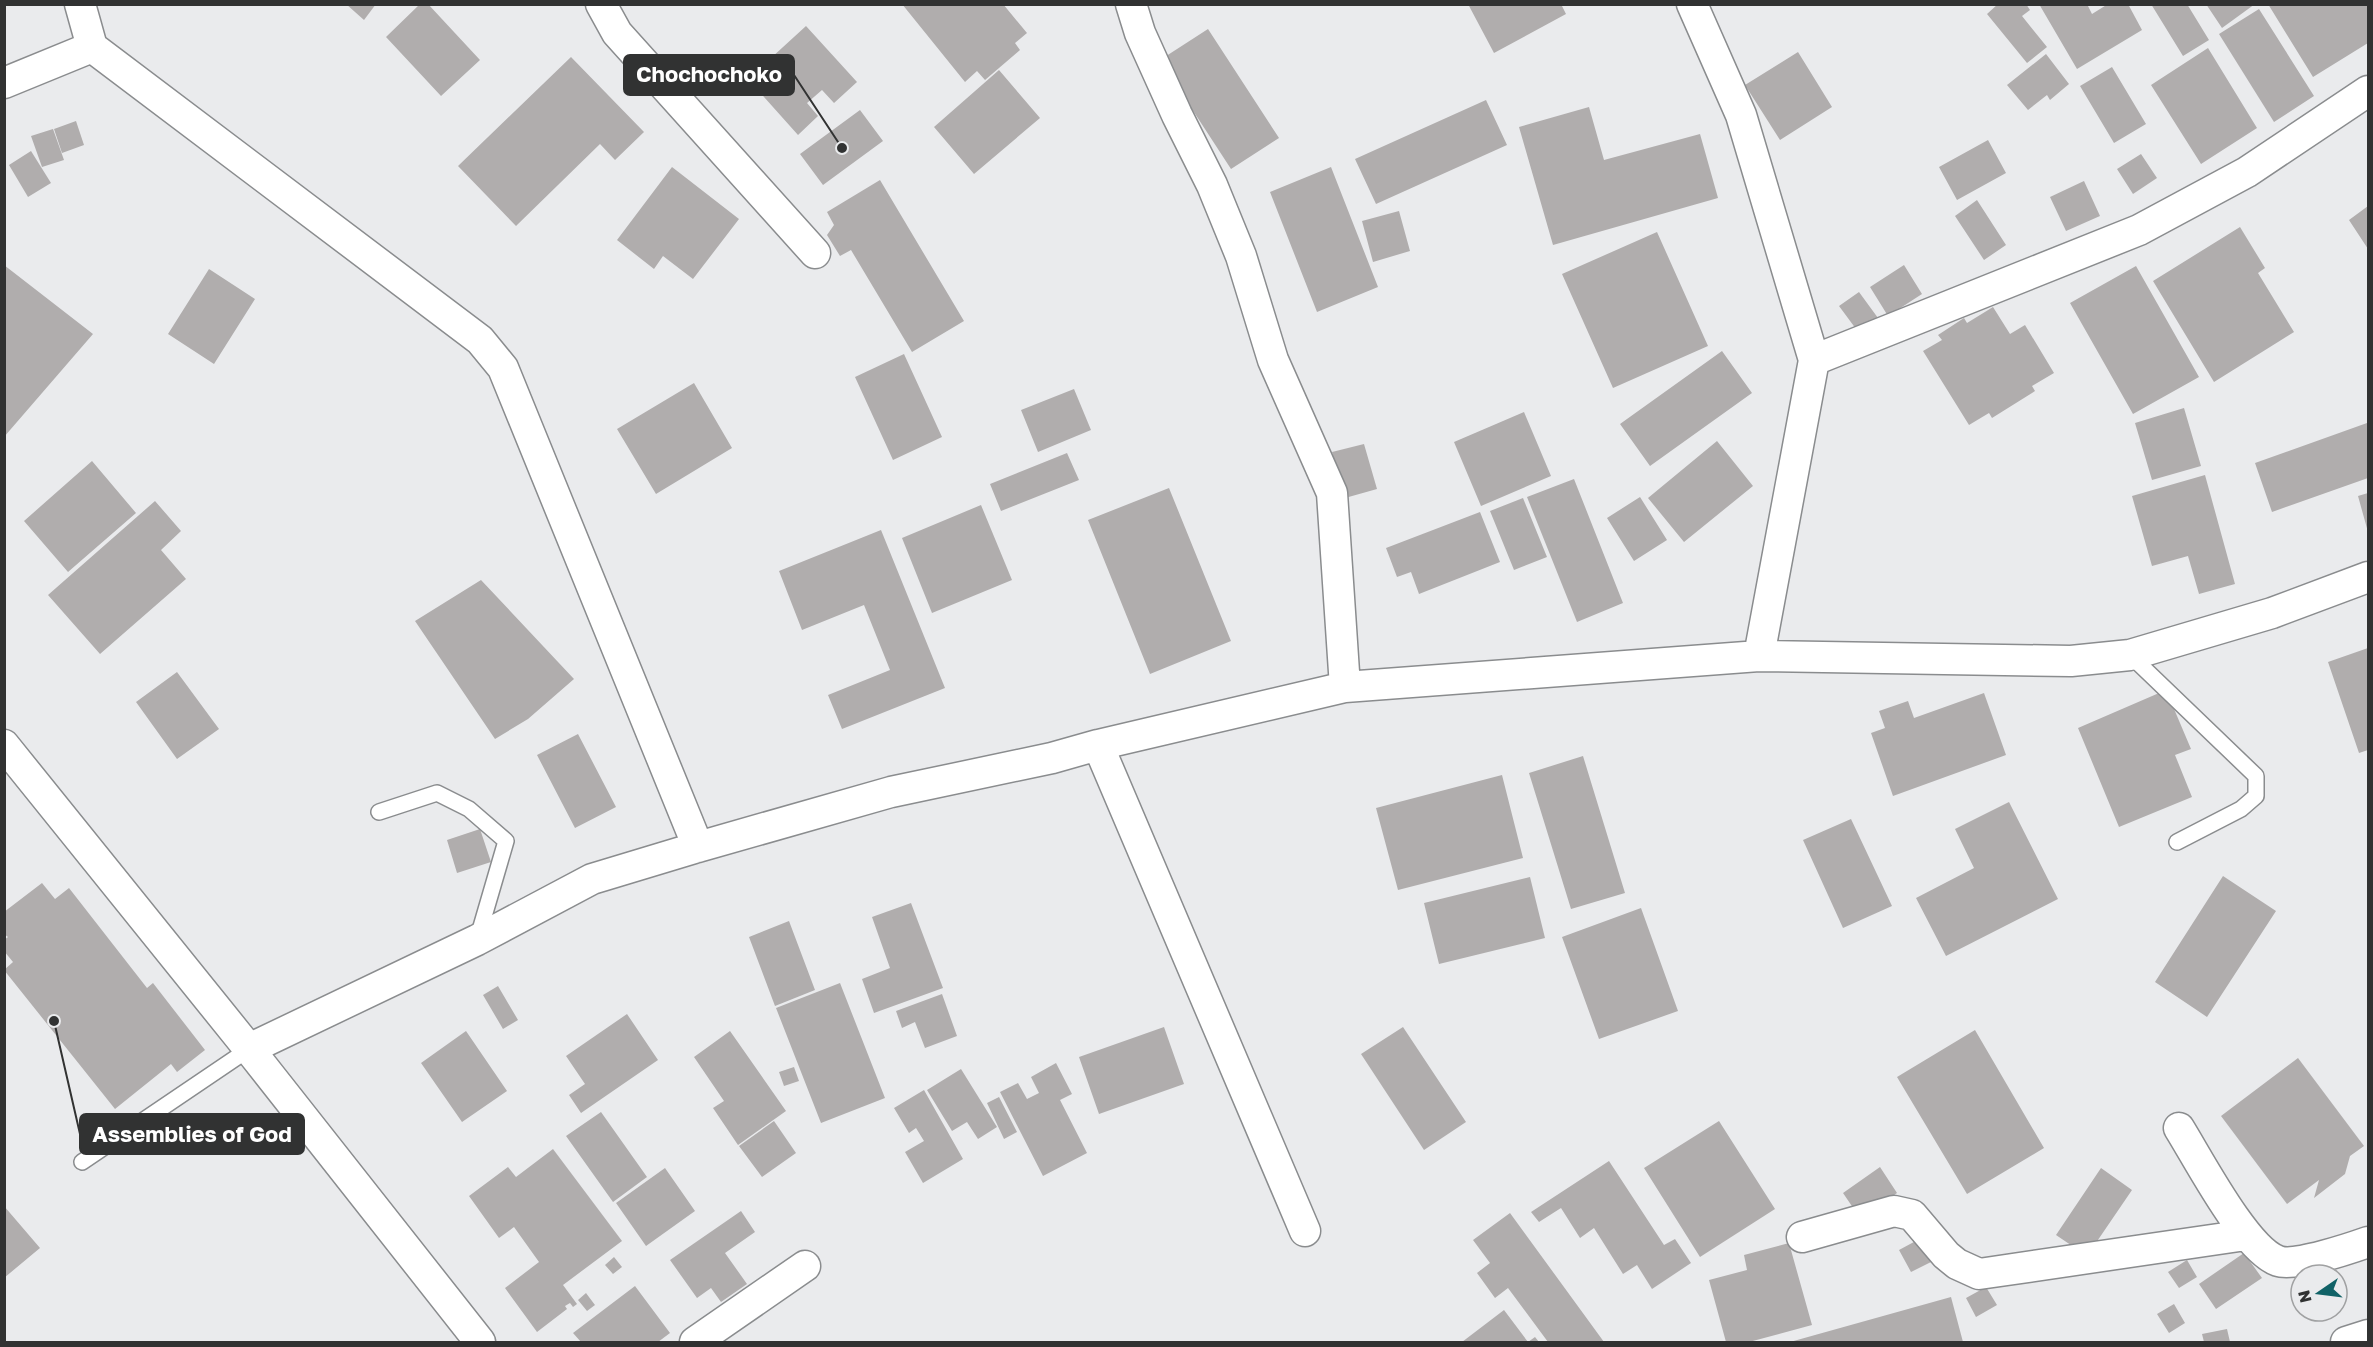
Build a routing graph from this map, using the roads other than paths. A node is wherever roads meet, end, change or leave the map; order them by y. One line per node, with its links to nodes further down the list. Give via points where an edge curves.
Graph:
1 (80, 4): 5 (street)
2 (601, 4): 8 (street, via 617,33)
3 (1131, 4): 13 (street, via 1149,53 1212,185 1237,246 1273,360 1332,493)
4 (1692, 4): 9 (street, via 1741,115)
5 (92, 47): 6 (street); 18 (street, via 480,340 503,368)
6 (4, 83)
7 (2368, 91): 9 (street, via 2247,172 2139,230)
8 (815, 253)
9 (1814, 360): 12 (street)
10 (2368, 577): 11 (street, via 2272,613)
11 (2130, 655): 12 (street, via 2071,661); 17 (lane, via 2256,776 2256,796 2241,809)
12 (1759, 656): 13 (street)
13 (1346, 687): 15 (street)
14 (4, 745): 20 (street)
15 (1098, 745): 18 (street, via 891,792); 23 (street)
16 (380, 812): 19 (lane, via 437,793 469,809 506,841)
17 (2177, 842)
18 (698, 847): 19 (street, via 592,879)
19 (477, 940): 20 (street)
20 (249, 1049): 22 (lane); 29 (street)
21 (2179, 1128): 24 (street)
22 (82, 1162)
23 (1305, 1231)
24 (2246, 1235): 25 (street, via 1979,1274 1946,1255 1912,1215 1894,1211); 26 (street, via 2279,1262)
25 (1802, 1237)
26 (2368, 1242)
27 (805, 1266): 30 (street)
28 (2368, 1335): 31 (street)
29 (480, 1342)
30 (695, 1342)
31 (2346, 1342)

